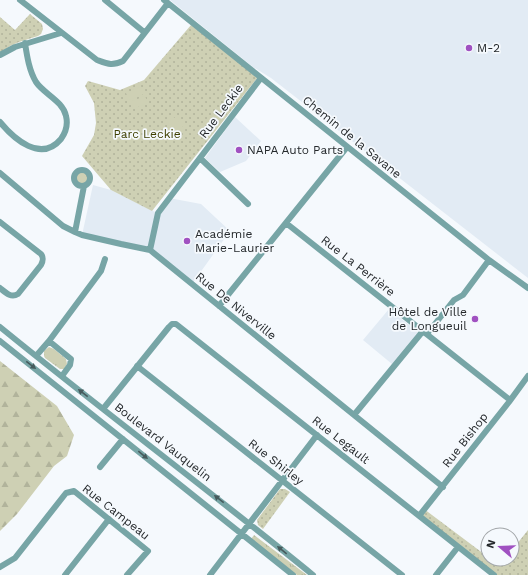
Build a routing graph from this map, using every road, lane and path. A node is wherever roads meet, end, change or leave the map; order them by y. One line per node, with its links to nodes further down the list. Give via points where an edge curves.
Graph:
1 (20, 0): 5 (street)
2 (105, 0): 4 (street)
3 (166, 2): 4 (street); 8 (street, Chemin de la Savane)
4 (144, 32): 5 (street, via 123,61 116,64 97,60)
5 (61, 33): 6 (street)
6 (25, 44): 7 (street); 9 (street, via 36,82 64,110 67,129 57,143 41,149 23,144)
7 (0, 55)
8 (261, 78): 10 (street, Chemin de la Savane); 11 (street, Rue Leckie)
9 (0, 122)
10 (347, 147): 16 (street); 20 (street, Chemin de la Savane)
11 (200, 158): 14 (street); 18 (street, Rue Leckie, via 158,213)
12 (0, 173): 17 (street, Rue De Niverville, via 63,226)
13 (84, 186): 17 (street)
14 (248, 204)
15 (0, 222): 21 (street, via 43,257 41,266 18,294 11,296)
16 (286, 223): 23 (street); 25 (street, Rue La Perrière)
17 (74, 232): 18 (street, Rue De Niverville)
18 (150, 250): 23 (street, Rue De Niverville)
19 (104, 259): 27 (street, via 101,271)
20 (490, 260): 22 (street, Chemin de la Savane); 25 (street, via 463,295 454,300)
21 (0, 288)
22 (528, 288)
23 (219, 306): 34 (street, Rue De Niverville)
24 (0, 327): 28 (street, Boulevard Vauquelin)
25 (425, 333): 32 (street, Rue La Perrière); 34 (street)
26 (0, 341): 36 (street, Boulevard Vauquelin, one-way to 36)
27 (49, 341): 28 (street); 30 (street, via 71,359)
28 (36, 356): 30 (street, Boulevard Vauquelin)
29 (138, 366): 33 (street); 35 (street, Rue Legault, via 169,326 178,324); 38 (street, Rue Shirley)
30 (62, 376): 33 (street, Boulevard Vauquelin, one-way to 30)
31 (528, 376): 32 (street, Rue Bishop)
32 (510, 400): 39 (street, Rue Bishop)
33 (103, 409): 42 (street, Boulevard Vauquelin, one-way to 33)
34 (354, 415): 39 (street, Rue De Niverville)
35 (317, 435): 38 (street); 40 (street, Rue Legault)
36 (123, 439): 37 (street, Boulevard Vauquelin); 43 (street, Boulevard Vauquelin, one-way to 43)
37 (100, 467)
38 (282, 481): 42 (street); 51 (street, Rue Shirley)
39 (443, 487): 40 (street, Rue Bishop)
40 (419, 516): 44 (street, Rue Legault)
41 (109, 520): 45 (street, Rue Campeau, via 74,491 66,494 15,558); 46 (street); 47 (street, Rue Campeau, via 148,551)
42 (249, 523): 43 (street); 50 (street, Boulevard Vauquelin, one-way to 42)
43 (241, 535): 48 (street); 49 (street, Boulevard Vauquelin)
44 (458, 547): 52 (street); 53 (street, Rue Legault)
45 (0, 567)
46 (65, 575)
47 (128, 575)
48 (210, 575)
49 (293, 575)
50 (313, 575)
51 (402, 575)
52 (436, 575)
53 (494, 575)

